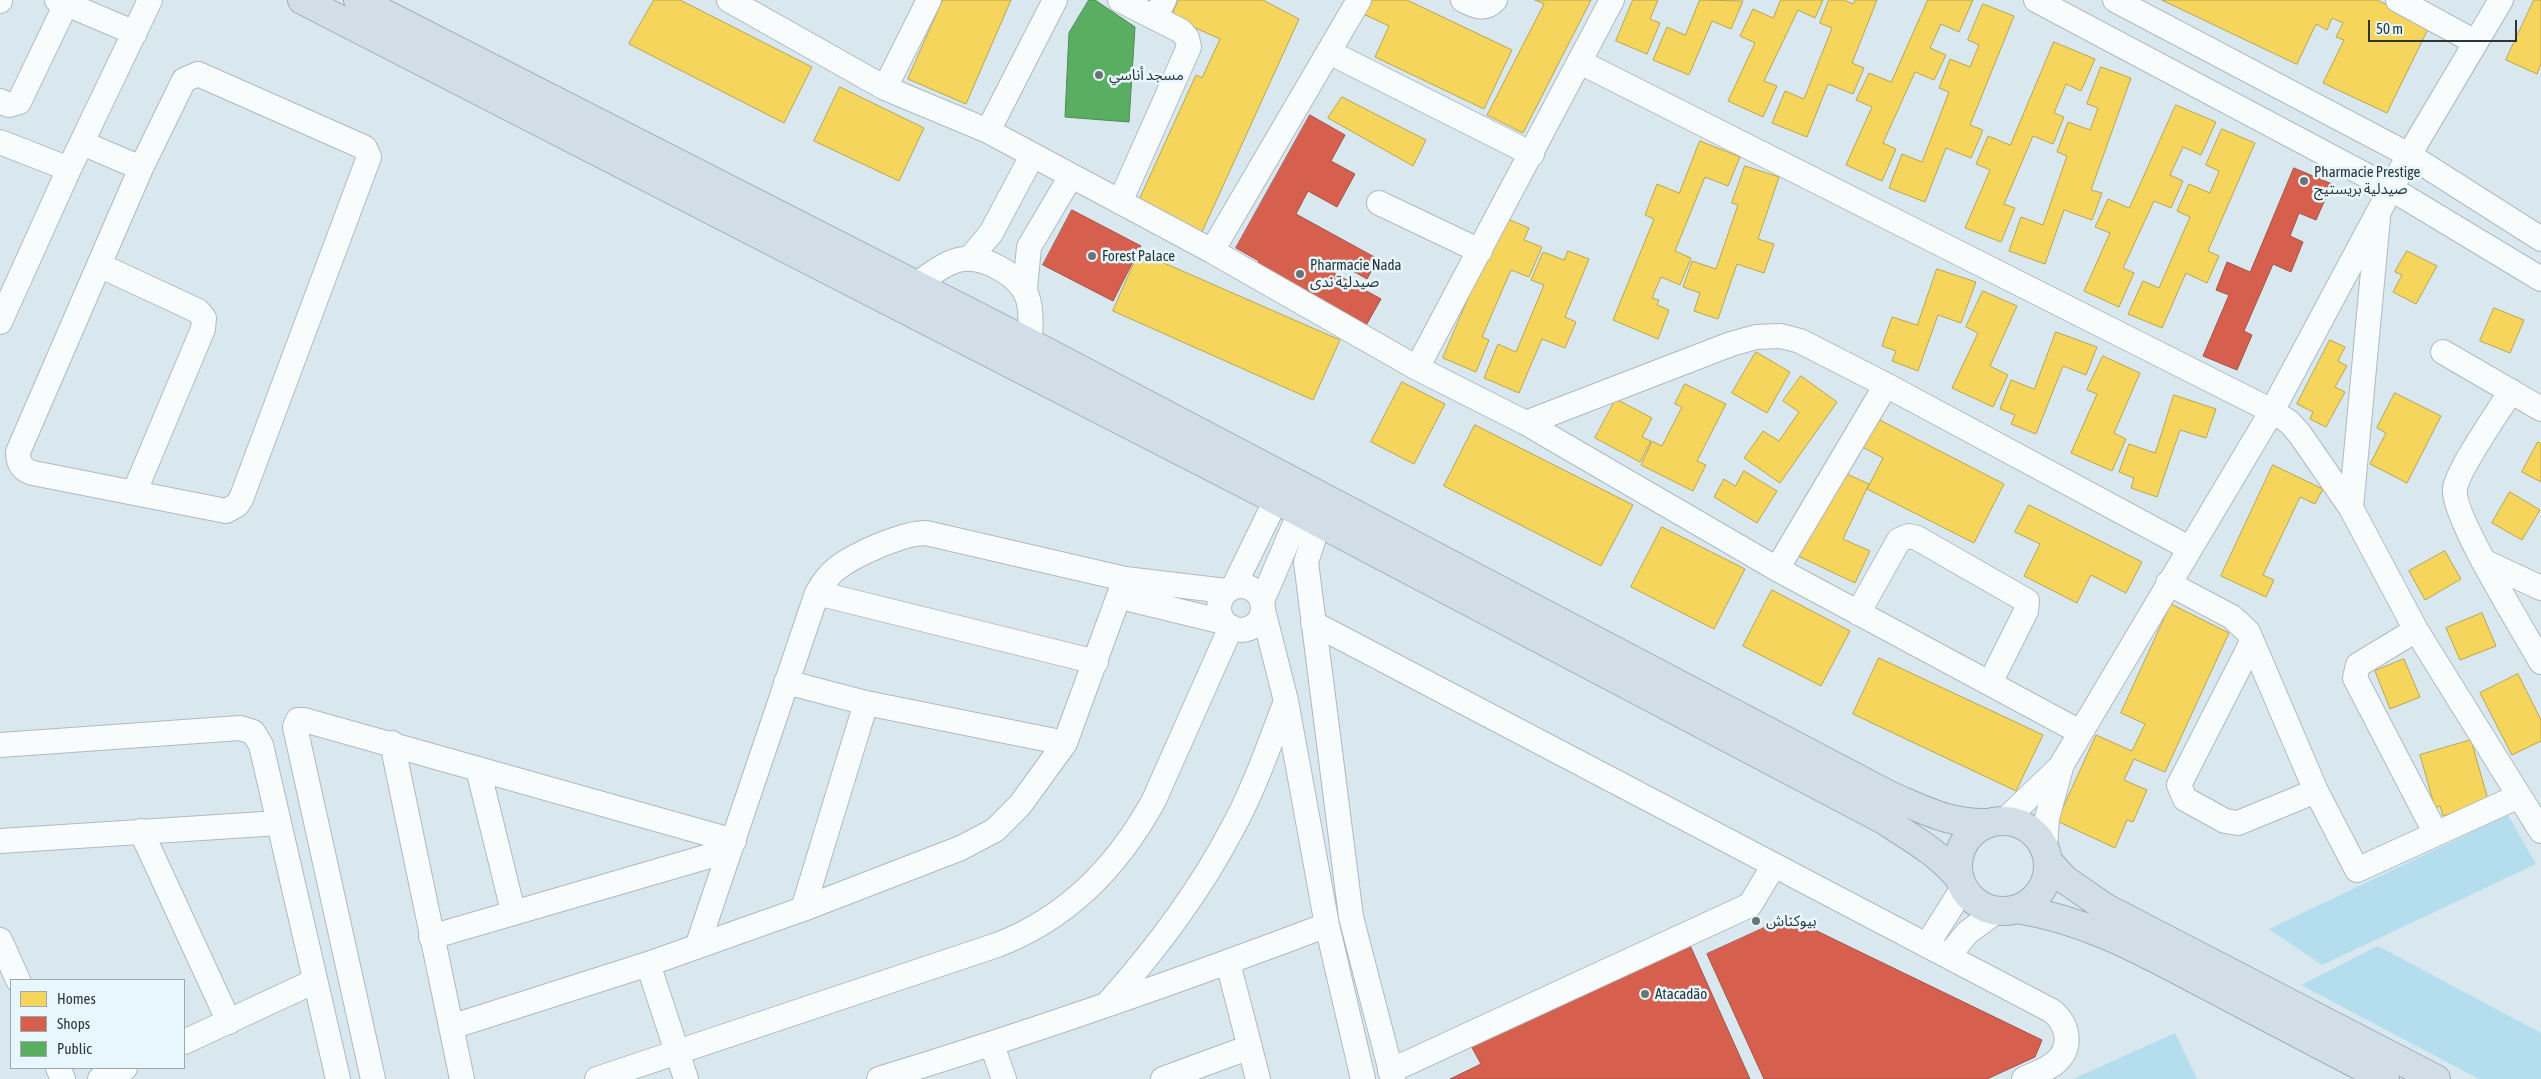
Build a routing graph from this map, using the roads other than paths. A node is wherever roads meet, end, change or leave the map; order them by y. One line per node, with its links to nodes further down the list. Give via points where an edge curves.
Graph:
1 (150, 0): 18 (street)
2 (302, 0): 54 (highway)
3 (358, 0): 42 (highway)
4 (729, 0): 22 (street)
5 (929, 0): 22 (street)
6 (1055, 0): 24 (street)
7 (1120, 0): 17 (street)
8 (1359, 0): 20 (street)
9 (1463, 0): 10 (street, via 1481,7)
10 (1496, 0)
11 (1612, 0): 21 (street)
12 (2036, 0): 33 (street)
13 (2115, 0): 28 (street)
14 (2398, 0): 19 (street)
15 (2501, 0): 19 (street)
16 (62, 2): 18 (street); 23 (street, via 22,97 14,105)
17 (1160, 9): 34 (street, via 1187,38 1189,46)
18 (135, 33): 26 (street)
19 (2476, 42): 28 (street)
20 (1329, 52): 27 (street); 37 (street)
21 (1580, 62): 27 (street); 51 (street)
22 (885, 88): 24 (street)
23 (0, 101)
24 (988, 131): 29 (street)
25 (0, 142): 31 (street)
26 (82, 143): 30 (street); 31 (street)
27 (1532, 154): 38 (street)
28 (2409, 155): 33 (street); 36 (street)
29 (1032, 156): 32 (street); 39 (street, via 991,233)
30 (141, 168): 40 (street); 53 (street, via 184,80 198,74 361,146 370,157 237,505 226,511)
31 (69, 169): 44 (street)
32 (1071, 176): 34 (street); 43 (street, via 1030,247)
33 (2385, 198): 41 (street); 51 (street); 55 (street)
34 (1120, 202): 37 (street)
35 (1379, 203): 38 (street)
36 (2541, 239)
37 (1212, 251): 47 (street)
38 (1480, 251): 47 (street)
39 (970, 258): 42 (street, via 942,266); 43 (street, via 984,260 1012,275)
40 (99, 265): 53 (street, via 198,311 204,318 203,329); 53 (street, via 18,458 23,468 32,473)
41 (2541, 279)
42 (916, 285): 45 (highway)
43 (1024, 288): 45 (street, via 1031,311)
44 (0, 322)
45 (1030, 343): 85 (highway, via 1891,796 1964,824)
46 (2443, 352): 49 (street)
47 (1417, 368): 52 (street)
48 (1886, 385): 52 (street, via 1800,341 1781,336 1756,337); 57 (street); 59 (street)
49 (2511, 391): 50 (street); 58 (street, via 2462,471 2454,492)
50 (2541, 409)
51 (2272, 411): 55 (street, via 2299,433); 57 (street)
52 (1526, 423): 59 (street)
53 (134, 493)
54 (1276, 500): 56 (highway); 63 (street)
55 (2351, 508): 69 (street)
56 (1309, 517): 65 (street); 67 (street, via 1306,562); 94 (highway, via 1882,819 1930,850 1949,866)
57 (2189, 548): 60 (street)
58 (2483, 561): 62 (street); 72 (street)
59 (1777, 569): 66 (street)
60 (2168, 582): 70 (street, via 2232,618 2248,632); 77 (street)
61 (1123, 588): 63 (street); 64 (street, via 939,534 914,533 838,568); 68 (street); 71 (street)
62 (2541, 588)
63 (1230, 589): 65 (street, via 1251,588); 68 (street, via 1218,606)
64 (817, 593): 71 (street); 73 (street)
65 (1262, 605): 68 (street, via 1255,625 1239,630); 75 (street)
66 (1858, 612): 74 (street); 74 (street, via 1899,540 1909,536 1917,538 2027,601 2026,611)
67 (1313, 623): 93 (street); 116 (street, via 1351,917)
68 (1227, 625): 114 (street, via 1142,822 1098,879 1062,910 1021,936 997,945)
69 (2416, 630): 84 (street); 89 (street, via 2358,665 2355,678)
70 (2252, 642): 83 (street); 83 (street, via 2179,785 2181,795 2225,821 2238,823)
71 (1096, 662): 79 (street)
72 (2541, 662)
73 (786, 682): 76 (street); 91 (street)
74 (1990, 683): 77 (street)
75 (1286, 700): 98 (street); 108 (street, via 1262,767 1232,831 1155,950)
76 (866, 703): 79 (street); 95 (street)
77 (2080, 732): 81 (street)
78 (392, 743): 82 (street); 99 (street); 119 (street, via 304,720 295,724)
79 (1065, 743): 95 (street, via 1020,805 995,830 961,848)
80 (0, 745): 86 (street, via 248,729 258,737 261,745)
81 (2062, 764): 85 (street, via 2037,792); 92 (street, via 2047,818)
82 (478, 769): 91 (street); 97 (street)
83 (2316, 792): 89 (street, via 2357,870)
84 (2519, 796): 88 (street); 89 (street)
85 (1997, 822): 92 (highway, via 2015,822 2033,831); 94 (highway, via 1969,836 1963,845 1958,868)
86 (279, 823): 87 (street); 107 (street)
87 (142, 831): 90 (street); 109 (street)
88 (2541, 831)
89 (2436, 834)
90 (0, 841)
91 (732, 846): 97 (street); 101 (street)
92 (2047, 854): 96 (highway, via 2046,881 2042,891 2026,905); 130 (highway, via 2064,879 2106,908)
93 (1774, 865): 102 (street); 116 (street, via 1750,905)
94 (1962, 884): 96 (highway, via 1972,899 1984,907); 102 (street)
95 (803, 909): 101 (street)
96 (2007, 910): 103 (street, via 1968,932); 129 (highway, via 2046,914 2094,929)
97 (513, 912): 99 (street)
98 (1327, 925): 104 (street); 127 (street)
99 (431, 937): 110 (street)
100 (0, 940): 106 (street)
101 (698, 944): 105 (street)
102 (1927, 945): 103 (street)
103 (1948, 956): 128 (street, via 2059,1017 2067,1034 2063,1054 2049,1068)
104 (1228, 963): 108 (street); 113 (street)
105 (648, 964): 110 (street); 114 (street)
106 (18, 979)
107 (315, 981): 109 (street); 118 (street)
108 (1108, 1003): 112 (street)
109 (229, 1022): 111 (street)
110 (451, 1027): 120 (street)
111 (185, 1042)
112 (992, 1045): 123 (street); 124 (street)
113 (1250, 1047): 125 (street); 126 (street)
114 (678, 1052): 121 (street); 122 (street)
115 (123, 1069): 117 (street)
116 (1392, 1075)
117 (100, 1079)
118 (338, 1079)
119 (373, 1079)
120 (462, 1079)
121 (597, 1079)
122 (686, 1079)
123 (879, 1079)
124 (1004, 1079)
125 (1164, 1079)
126 (1258, 1079)
127 (1363, 1079)
128 (2024, 1079)
129 (2385, 1079)
130 (2436, 1079)

